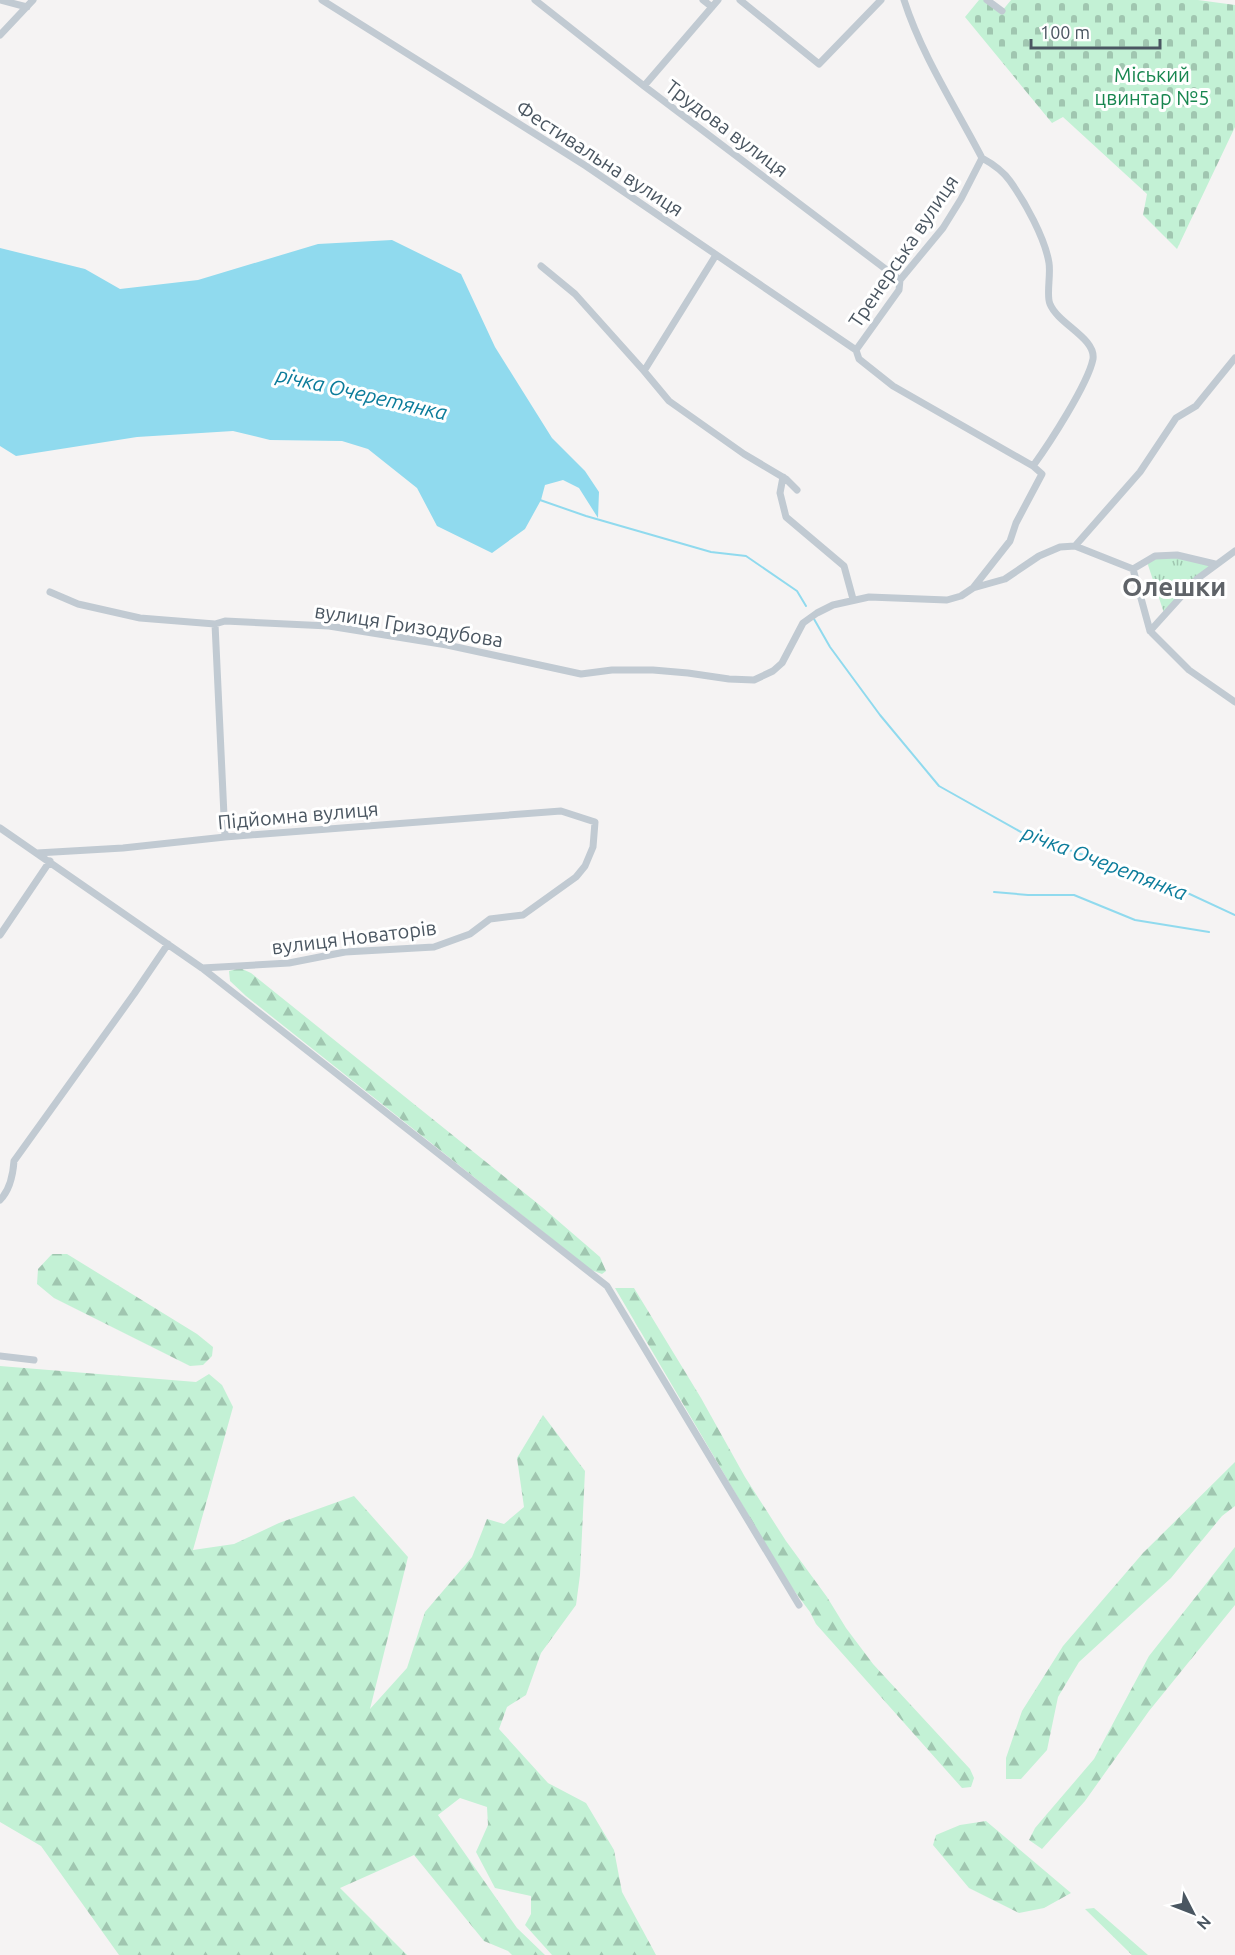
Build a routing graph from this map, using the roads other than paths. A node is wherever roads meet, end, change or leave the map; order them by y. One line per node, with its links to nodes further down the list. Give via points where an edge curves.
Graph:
1 (0, 0): 11 (street)
2 (33, 0): 11 (street)
3 (322, 0): 17 (street, Фестивальна вулиця, via 586,166)
4 (535, 0): 15 (street, Трудова вулиця)
5 (703, 0): 12 (street)
6 (718, 0): 12 (street)
7 (740, 0): 8 (street, via 819,64)
8 (881, 0)
9 (904, 0): 16 (street, via 928,58)
10 (987, 0): 13 (street)
11 (27, 7): 14 (street)
12 (712, 7): 15 (street)
13 (1002, 11)
14 (0, 35)
15 (644, 86): 19 (street, Трудова вулиця)
16 (982, 158): 19 (street, Тренерська вулиця, via 943,228); 23 (street, via 1010,180 1026,208 1049,261 1048,301 1055,315 1089,343 1093,357 1085,380)
17 (716, 255): 20 (street, Фестивальна вулиця); 22 (street)
18 (541, 266): 22 (street, via 575,294)
19 (900, 280): 20 (street, Тренерська вулиця, via 899,290)
20 (856, 350): 23 (street, Фестивальна вулиця, via 859,359 893,386)
21 (1235, 358): 26 (street, via 1196,406 1176,418 1140,472)
22 (644, 371): 24 (street, via 669,401)
23 (1033, 466): 30 (street, via 1042,474 1010,541)
24 (783, 477): 25 (street); 32 (street, via 780,494 786,517 844,566)
25 (796, 490)
26 (1075, 546): 29 (street); 30 (street, via 1060,547 1005,579)
27 (1235, 551): 28 (street)
28 (1215, 564): 29 (street, via 1177,555 1155,556); 34 (street)
29 (1133, 569): 34 (street)
30 (973, 588): 32 (street, via 947,600)
31 (50, 592): 33 (street, вулиця Гризодубова, via 78,604 140,618)
32 (853, 599): 33 (street, вулиця Гризодубова, via 803,623 782,663 754,680 653,670 582,674 447,645 329,626 225,621)
33 (215, 624): 38 (street)
34 (1150, 632): 35 (street, via 1189,670)
35 (1235, 702)
36 (561, 811): 38 (street, Підйомна вулиця); 43 (street, вулиця Новаторів, via 595,822 593,847 576,877 523,915 490,919 470,934 434,947 345,952 289,963)
37 (0, 828): 39 (street)
38 (225, 837): 39 (street, Підйомна вулиця)
39 (37, 853): 40 (street)
40 (50, 861): 41 (street); 42 (street)
41 (0, 935)
42 (168, 944): 43 (street); 44 (street, via 14,1161 13,1175)
43 (202, 968): 47 (street, via 607,1286)
44 (0, 1200)
45 (0, 1356): 46 (street)
46 (34, 1360)
47 (799, 1605)

